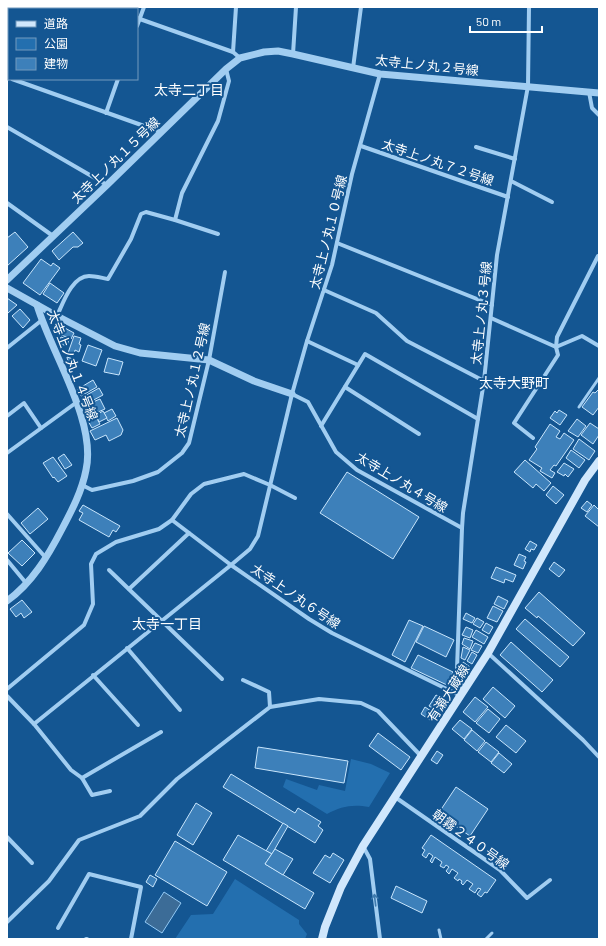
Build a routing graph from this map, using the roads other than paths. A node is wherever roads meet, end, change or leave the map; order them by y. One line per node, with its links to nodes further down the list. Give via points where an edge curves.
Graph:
1 (144, 7): 6 (street)
2 (236, 7): 7 (street)
3 (296, 7): 8 (street)
4 (361, 7): 10 (street)
5 (529, 7): 15 (street, 太寺上ノ丸３号線)
6 (138, 19): 7 (street)
7 (233, 52): 9 (street)
8 (293, 54): 9 (street, 太寺上ノ丸２号線, via 264,52); 10 (street, 太寺上ノ丸２号線)
9 (240, 58): 11 (street, 太寺上ノ丸１５号線)
10 (353, 68): 12 (street, 太寺上ノ丸２号線)
11 (226, 70): 21 (street, 太寺上ノ丸１５号線); 30 (street, via 229,81 218,121 182,193)
12 (380, 74): 15 (street, 太寺上ノ丸２号線); 22 (street, 太寺上ノ丸１０号線)
13 (17, 80): 18 (street)
14 (118, 80): 18 (street)
15 (528, 86): 16 (street, 太寺上ノ丸２号線); 24 (street, 太寺上ノ丸３号線)
16 (589, 92): 17 (street, 太寺上ノ丸２号線); 19 (street, via 592,108)
17 (599, 93)
18 (106, 113): 21 (street)
19 (599, 115)
20 (7, 128): 26 (street)
21 (161, 132): 26 (street, 太寺上ノ丸１５号線)
22 (361, 146): 27 (street, 太寺上ノ丸７２号線); 33 (street, 太寺上ノ丸１０号線)
23 (476, 147): 24 (street)
24 (515, 159): 25 (street, 太寺上ノ丸３号線)
25 (511, 181): 27 (street, 太寺上ノ丸３号線); 28 (street)
26 (107, 185): 32 (street, 太寺上ノ丸１５号線)
27 (508, 197): 40 (street, 太寺上ノ丸３号線, via 497,255)
28 (552, 202)
29 (7, 203): 32 (street)
30 (174, 220): 31 (street); 41 (street, via 146,212 141,214 131,239 108,279 88,276 76,282 70,288)
31 (218, 234)
32 (53, 236): 36 (street, 太寺上ノ丸１５号線)
33 (337, 242): 38 (street, 太寺上ノ丸１０号線); 40 (street)
34 (598, 256): 46 (street, via 557,338)
35 (225, 272): 48 (street, 太寺上ノ丸１２号線)
36 (7, 280)
37 (7, 288): 39 (street)
38 (324, 290): 44 (street, 太寺上ノ丸１０号線); 51 (street, via 376,313 407,341)
39 (37, 305): 41 (street); 43 (street, 太寺上ノ丸１４号線)
40 (492, 305): 42 (street, 太寺上ノ丸３号線)
41 (57, 316): 48 (street, via 115,346 140,353)
42 (491, 318): 46 (street); 51 (street, 太寺上ノ丸３号線)
43 (42, 320): 47 (street); 54 (street, 太寺上ノ丸１４号線)
44 (307, 341): 49 (street); 53 (street, 太寺上ノ丸１０号線)
45 (599, 346): 46 (street, via 582,336)
46 (556, 347): 61 (street, via 558,355 514,423)
47 (7, 348)
48 (209, 360): 53 (street, via 254,381); 64 (street, 太寺上ノ丸１２号線, via 189,444 182,453 158,472 133,481 92,490)
49 (358, 365): 52 (street); 57 (street, via 365,354)
50 (599, 378): 55 (lane)
51 (484, 381): 57 (street, 太寺上ノ丸３号線)
52 (345, 387): 58 (street); 60 (street)
53 (292, 394): 58 (street, 太寺上ノ丸４号線, via 308,402); 65 (street, 太寺上ノ丸１０号線)
54 (77, 402): 59 (street); 64 (street, 太寺上ノ丸１４号線, via 87,442 86,469)
55 (579, 407)
56 (7, 416): 59 (street, via 24,403)
57 (478, 419): 69 (street, 太寺上ノ丸３号線)
58 (321, 426): 69 (street, 太寺上ノ丸４号線, via 336,452 357,470)
59 (40, 428): 62 (street)
60 (419, 434)
61 (533, 438)
62 (7, 453)
63 (599, 461): 80 (main road, 有瀬大蔵線, via 585,480)
64 (82, 485): 71 (street, 太寺上ノ丸１４号線)
65 (270, 485): 66 (street); 68 (street, via 244,474 204,484 191,494); 73 (street, 太寺上ノ丸１０号線, via 258,536 250,549)
66 (295, 498)
67 (7, 514): 71 (street)
68 (172, 520): 70 (street, 太寺上ノ丸６号線); 84 (street, via 159,529 116,542 96,554 91,564 93,604 84,625)
69 (462, 528): 85 (street, 太寺上ノ丸３号線, via 457,669)
70 (189, 533): 73 (street, 太寺上ノ丸６号線); 76 (street)
71 (46, 558): 75 (street, 太寺上ノ丸１４号線)
72 (7, 560): 75 (street)
73 (231, 565): 78 (street, 太寺上ノ丸１０号線); 85 (street, 太寺上ノ丸６号線, via 332,633)
74 (109, 570): 76 (street)
75 (26, 583): 77 (street, 太寺上ノ丸１４号線)
76 (129, 589): 78 (street)
77 (7, 601)
78 (162, 621): 79 (street, 太寺上ノ丸１０号線); 82 (street)
79 (127, 648): 81 (street, 太寺上ノ丸１０号線); 88 (street)
80 (488, 653): 85 (main road, 有瀬大蔵線); 93 (street)
81 (93, 675): 89 (street, 太寺上ノ丸１０号線); 90 (street)
82 (222, 680)
83 (243, 680): 87 (street, via 269,692)
84 (7, 689)
85 (462, 694): 92 (main road, 有瀬大蔵線)
86 (7, 696): 89 (street)
87 (270, 707): 92 (street, via 319,699 361,703 378,711); 101 (street, via 176,778 140,816 79,840 49,881)
88 (180, 710)
89 (34, 724): 94 (street, via 71,770)
90 (138, 725)
91 (161, 732): 94 (street)
92 (421, 757): 96 (main road, 有瀬大蔵線)
93 (599, 757)
94 (82, 778): 95 (street, via 92,795)
95 (110, 791)
96 (395, 796): 98 (main road, 有瀬大蔵線); 100 (street, 朝霧２４０号線, via 500,870 527,898)
97 (7, 837): 99 (street)
98 (363, 846): 106 (main road, 有瀬大蔵線, via 342,887); 107 (street, one-way to 98, via 370,859)
99 (32, 863)
100 (550, 880)
101 (7, 922)
102 (58, 928): 105 (street, via 89,874 141,886)
103 (439, 930): 108 (lane)
104 (492, 933): 109 (lane)
105 (131, 939)
106 (322, 939)
107 (380, 939)
108 (441, 939)
109 (486, 939)

